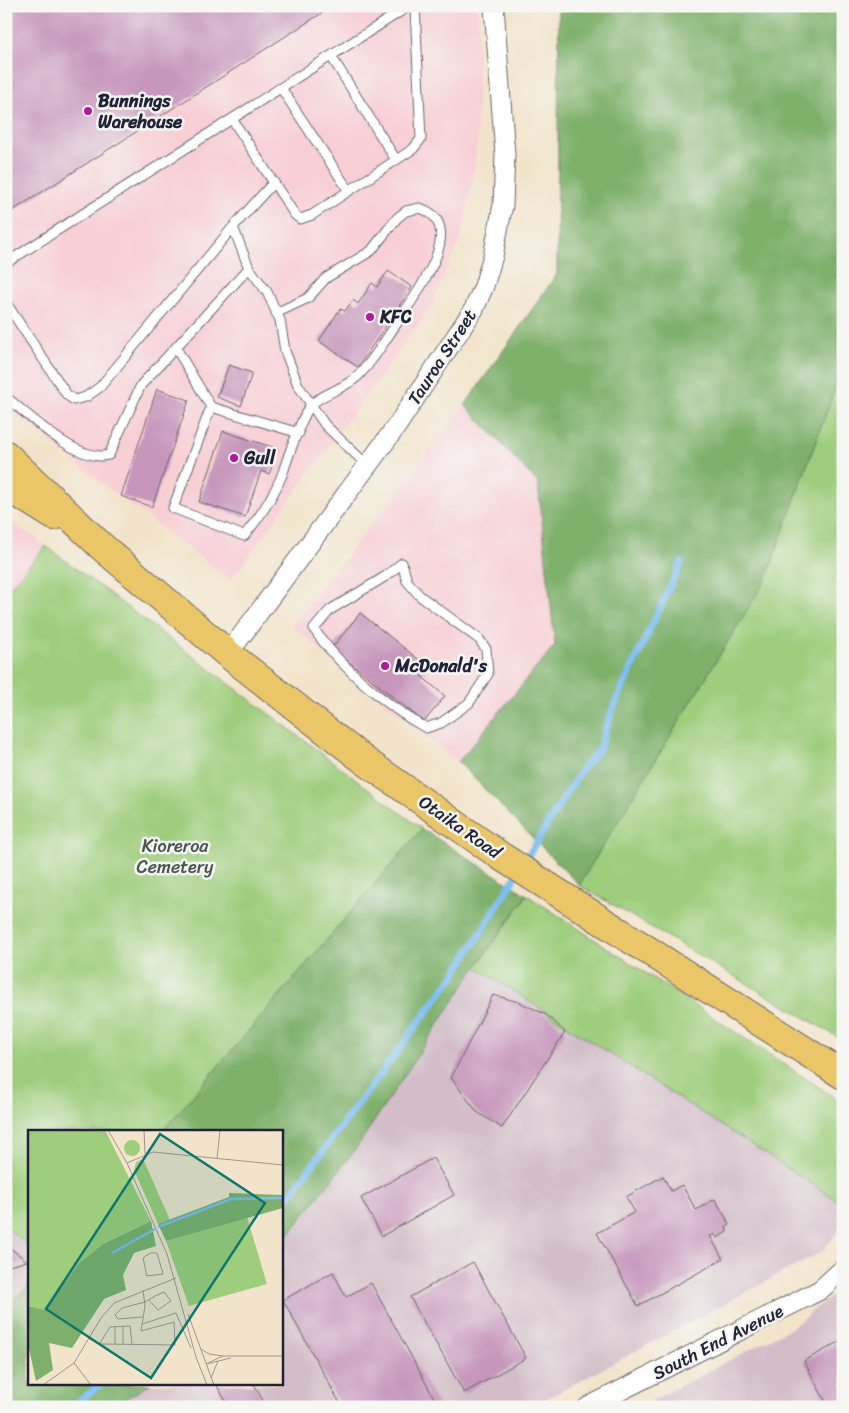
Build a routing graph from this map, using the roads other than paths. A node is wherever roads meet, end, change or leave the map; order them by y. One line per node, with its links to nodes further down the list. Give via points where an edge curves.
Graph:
1 (409, 6): 4 (lane)
2 (415, 6): 7 (lane, via 421,138 413,149)
3 (494, 6): 21 (street, Tauroa Street, via 505,155 503,205 493,256 474,309 436,370)
4 (331, 56): 5 (lane); 7 (lane)
5 (281, 88): 6 (lane); 9 (lane)
6 (232, 119): 8 (lane); 11 (lane)
7 (396, 160): 9 (lane)
8 (274, 182): 9 (lane, via 300,219); 10 (lane)
9 (349, 191)
10 (233, 227): 12 (lane); 13 (lane, via 100,387 86,397 74,400 67,395)
11 (6, 263)
12 (249, 268): 14 (lane, via 267,292); 15 (lane)
13 (6, 303)
14 (276, 313): 17 (lane, via 285,351); 17 (lane, via 308,298 326,278 371,251 406,211 420,208 437,218 440,225 439,248 421,289 360,375)
15 (176, 348): 16 (lane, via 141,385 109,455 100,458 65,443); 18 (lane)
16 (6, 397)
17 (311, 405): 19 (lane); 21 (lane, via 325,425)
18 (210, 407): 19 (lane); 19 (lane, via 173,508 244,536 258,519 281,478)
19 (299, 433)
20 (6, 455): 23 (highway, Otaika Road)
21 (368, 465): 24 (street, Tauroa Street)
22 (6, 486): 23 (highway, Otaika Road)
23 (101, 546): 24 (highway, Otaika Road)
24 (228, 654): 26 (highway, Otaika Road, via 365,761 502,857)
25 (426, 728): 25 (lane, via 390,704 348,668 324,645 314,629 330,610 402,563 407,581 420,596 479,638 486,649 488,674 469,703 441,723)
26 (843, 1075)
27 (843, 1269): 28 (street, South End Avenue, via 820,1290)
28 (588, 1407)

